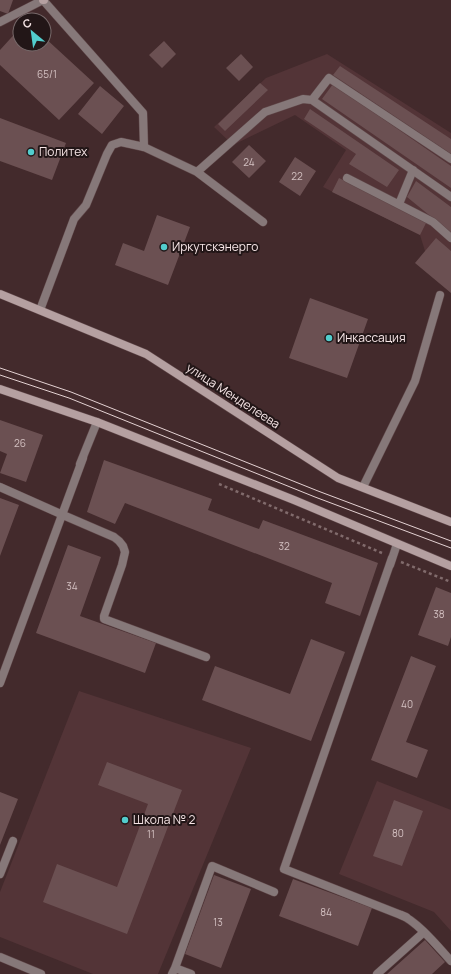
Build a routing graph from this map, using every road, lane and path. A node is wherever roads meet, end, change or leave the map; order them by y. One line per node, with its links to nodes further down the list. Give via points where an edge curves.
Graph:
1 (44, 0): 2 (street); 4 (street, via 143,113)
2 (0, 22)
3 (312, 100): 5 (street, via 329,78); 6 (street); 7 (street, via 303,100 265,112)
4 (144, 147): 7 (street); 15 (street, via 121,142 112,145 86,205 74,219)
5 (451, 160)
6 (413, 170): 9 (street); 10 (street)
7 (197, 172): 11 (street)
8 (347, 178): 10 (street)
9 (451, 197)
10 (399, 204): 12 (street, via 433,222)
11 (263, 222)
12 (451, 238)
13 (0, 294): 15 (main road, улица Менделеева)
14 (440, 295): 21 (street, via 414,381)
15 (40, 310): 21 (main road, улица Менделеева, via 146,354 338,478)
16 (0, 389): 17 (main road)
17 (97, 422): 18 (street); 24 (main road)
18 (82, 458): 22 (street); 29 (street)
19 (218, 483): 25 (path)
20 (0, 487): 22 (street)
21 (363, 487): 23 (main road, улица Менделеева)
22 (63, 515): 28 (street, via 114,537 123,546 125,552 122,565 104,619); 29 (street)
23 (451, 522)
24 (397, 544): 25 (street); 26 (main road)
25 (392, 558): 27 (path); 33 (street, via 284,869 406,917)
26 (451, 566)
27 (451, 582)
28 (206, 657)
29 (0, 684)
30 (13, 841): 31 (street)
31 (0, 874)
32 (274, 892): 36 (street, via 212,866)
33 (424, 932): 35 (street); 39 (street)
34 (0, 957): 37 (street)
35 (451, 961)
36 (174, 971): 38 (street)
37 (41, 974)
38 (191, 974)
39 (377, 974)

